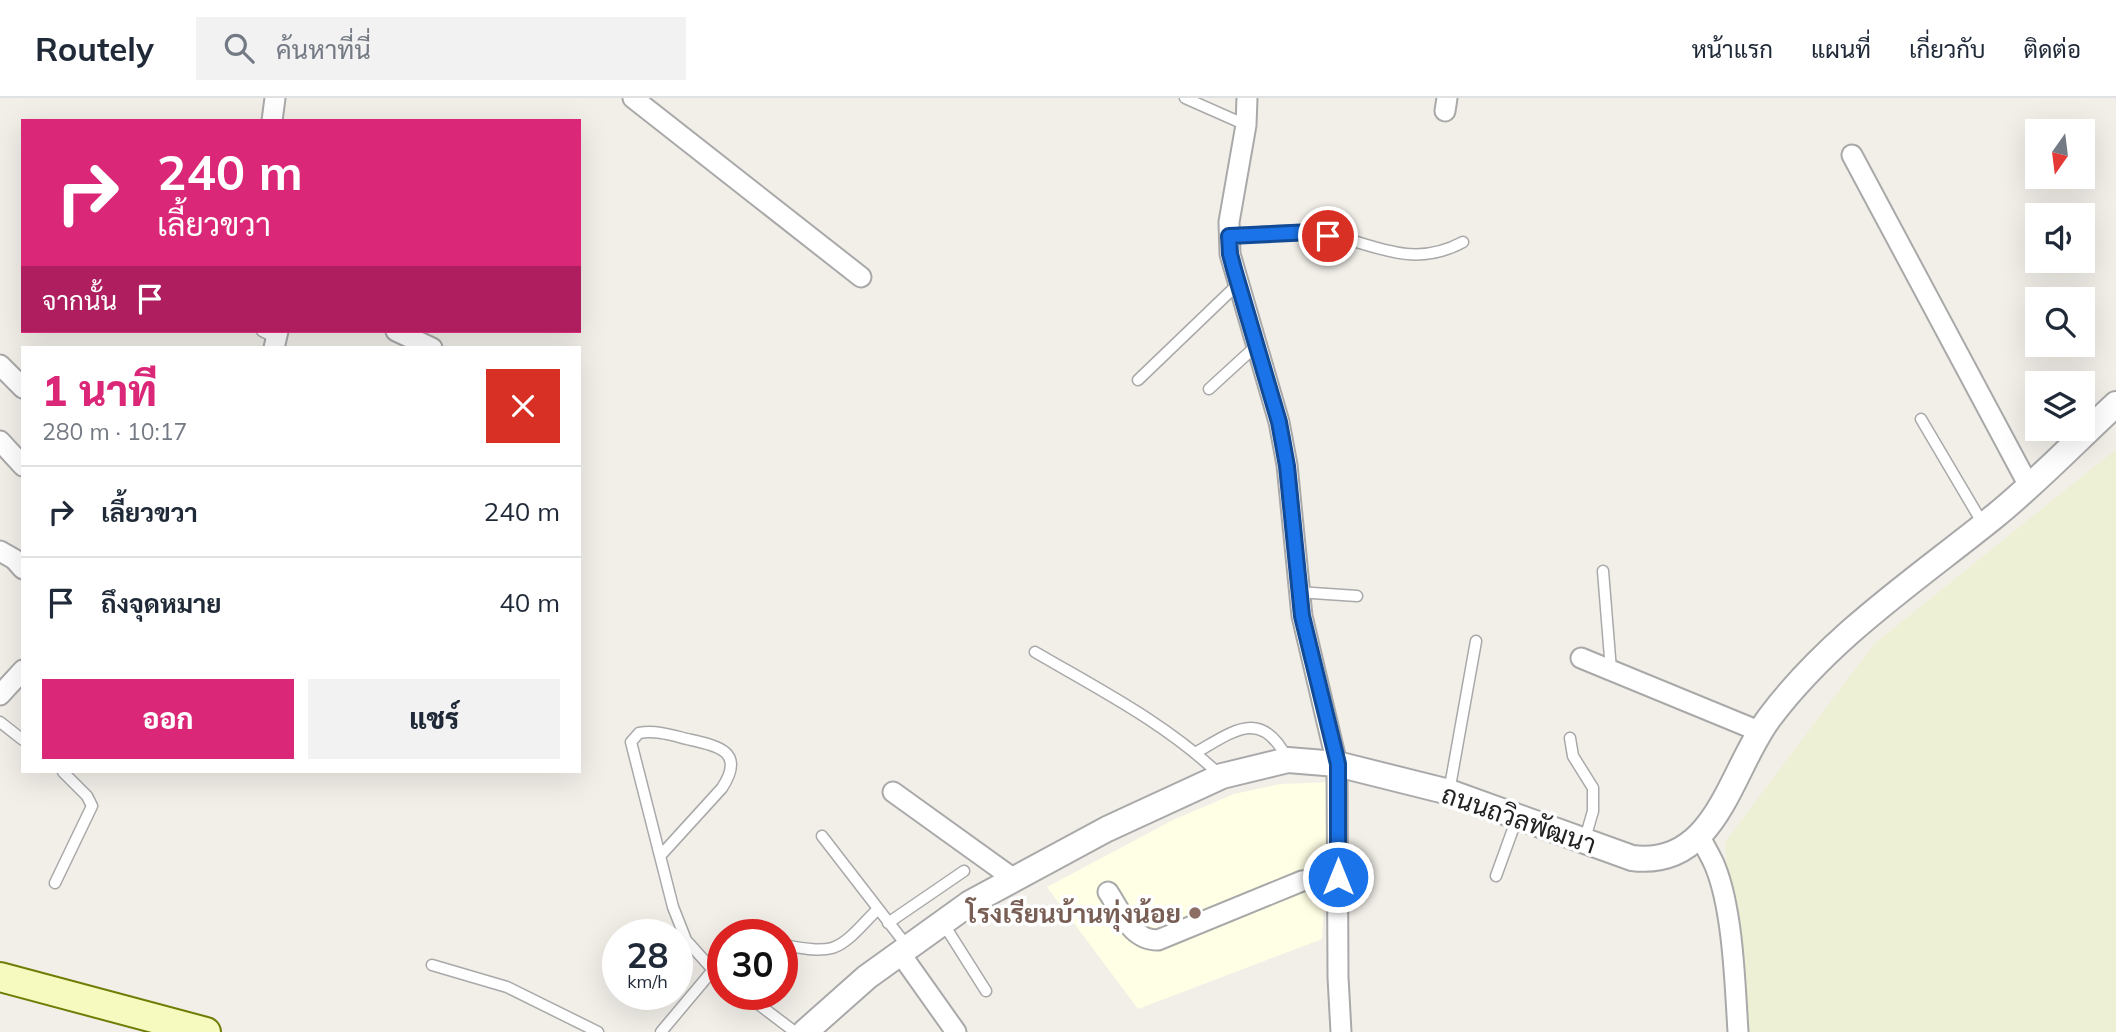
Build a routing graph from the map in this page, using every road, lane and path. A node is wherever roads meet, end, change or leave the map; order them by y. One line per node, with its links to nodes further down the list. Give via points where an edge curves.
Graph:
1 (275, 98): 5 (street)
2 (634, 98): 10 (street)
3 (1185, 98): 6 (lane)
4 (1247, 98): 6 (street)
5 (271, 119)
6 (1246, 125): 8 (street)
7 (1852, 155): 23 (street)
8 (1229, 236): 9 (lane, via 1312,232 1396,253 1433,255); 11 (street)
9 (1463, 242)
10 (861, 277)
11 (1238, 284): 14 (street); 16 (lane)
12 (400, 333): 13 (street)
13 (428, 346)
14 (1256, 346): 18 (lane); 28 (street, via 1287,466)
15 (0, 365): 17 (street)
16 (1138, 380)
17 (21, 386)
18 (1209, 389)
19 (2116, 404): 23 (street, ถนนถวิลพัฒนา)
20 (1921, 419): 24 (lane)
21 (0, 442): 22 (street)
22 (21, 464)
23 (2029, 486): 24 (street, ถนนถวิลพัฒนา)
24 (1983, 525): 37 (street, ถนนถวิลพัฒนา, via 1819,661)
25 (0, 551): 26 (street)
26 (21, 567)
27 (1603, 570): 33 (lane)
28 (1298, 592): 29 (lane); 42 (street)
29 (1357, 596)
30 (1476, 641): 46 (lane)
31 (1035, 652): 40 (lane, via 1165,728)
32 (1581, 658): 33 (street)
33 (1611, 670): 37 (street)
34 (21, 672): 35 (street)
35 (1, 691)
36 (0, 722): 38 (lane)
37 (1761, 732): 49 (street, ถนนถวิลพัฒนา)
38 (21, 738)
39 (1570, 738): 50 (lane, via 1573,757 1593,788)
40 (1197, 752): 41 (lane, via 1236,729 1252,727 1270,733); 44 (lane)
41 (1288, 760): 42 (street, ถนนถวิลพัฒนา); 44 (street, ถนนถวิลพัฒนา)
42 (1338, 764): 46 (street, ถนนถวิลพัฒนา); 54 (street)
43 (64, 773): 56 (lane, via 92,806)
44 (1222, 776): 55 (street, ถนนถวิลพัฒนา, via 1107,829)
45 (893, 792): 55 (street)
46 (1448, 792): 47 (street, ถนนถวิลพัฒนา)
47 (1517, 817): 50 (street, ถนนถวิลพัฒนา); 53 (lane)
48 (822, 836): 58 (lane)
49 (1700, 837): 50 (street, ถนนถวิลพัฒนา, via 1682,850 1647,860); 76 (street, via 1725,902)
50 (1584, 842)
51 (661, 855): 51 (lane, via 631,742 639,733 652,730 718,745 732,765 722,788); 63 (lane, via 687,940)
52 (964, 872): 59 (lane)
53 (1496, 876)
54 (1338, 877): 57 (street, via 1301,881 1158,940 1136,935); 75 (street)
55 (1014, 880): 60 (street, ถนนถวิลพัฒนา)
56 (55, 883)
57 (1108, 892)
58 (878, 909): 59 (lane); 61 (lane, via 832,948)
59 (888, 923): 62 (lane)
60 (942, 923): 62 (street, ถนนถวิลพัฒนา); 67 (lane)
61 (798, 947)
62 (904, 950): 73 (street, ถนนถวิลพัฒนา); 74 (street)
63 (707, 963)
64 (432, 965): 70 (lane, via 507,987)
65 (0, 977): 69 (main road)
66 (707, 977): 71 (lane)
67 (986, 991)
68 (765, 1010): 72 (lane)
69 (206, 1032)
70 (597, 1032)
71 (662, 1032)
72 (795, 1032)
73 (805, 1032)
74 (956, 1032)
75 (1341, 1032)
76 (1738, 1032)

